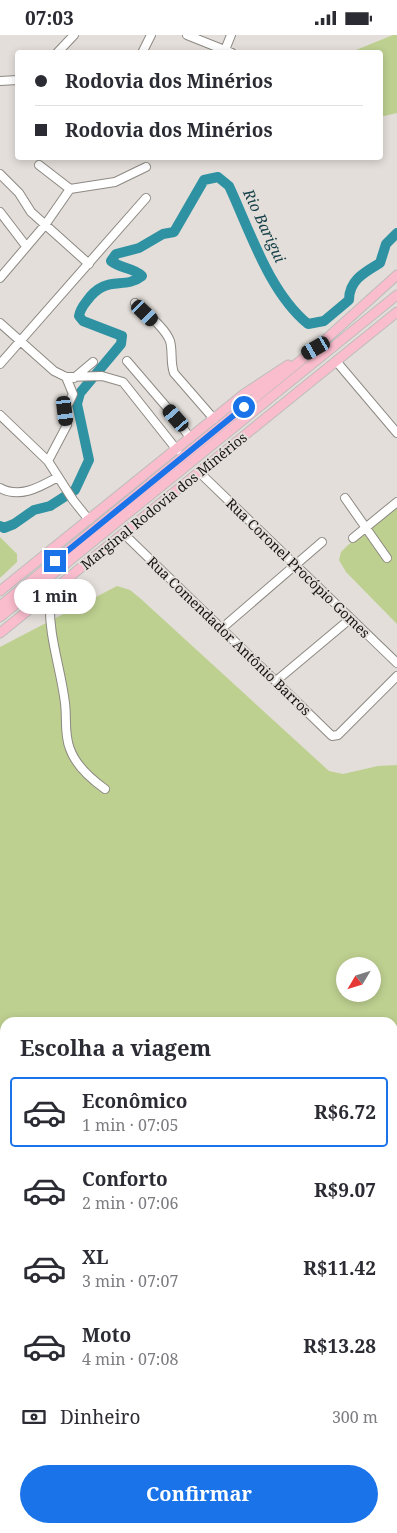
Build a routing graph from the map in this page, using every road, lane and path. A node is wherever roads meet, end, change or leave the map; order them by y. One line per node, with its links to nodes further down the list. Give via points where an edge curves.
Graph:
1 (74, 35): 5 (street)
2 (151, 35): 6 (street)
3 (187, 35): 7 (street)
4 (231, 35): 8 (street)
5 (60, 50)
6 (144, 50)
7 (226, 50)
8 (229, 50)
9 (15, 80): 10 (street)
10 (0, 81)
11 (39, 165): 14 (street)
12 (146, 167): 14 (street, via 115,182)
13 (0, 174): 17 (street)
14 (70, 189): 17 (street)
15 (146, 198): 19 (street)
16 (0, 212): 18 (street)
17 (45, 225): 18 (street); 19 (street)
18 (26, 246): 21 (street)
19 (89, 264): 26 (street)
20 (397, 275): 27 (main road)
21 (0, 278)
22 (397, 295): 56 (main road)
23 (135, 303): 36 (street, via 165,332 170,343 174,373)
24 (397, 312): 29 (main road, Marginal Rodovia dos Minérios)
25 (0, 323): 26 (street)
26 (20, 341): 31 (street); 32 (street, via 54,371)
27 (316, 348): 36 (main road, via 244,395); 55 (main road)
28 (127, 361): 33 (street)
29 (336, 361): 37 (street); 41 (main road, Marginal Rodovia dos Minérios)
30 (93, 362): 32 (street)
31 (0, 364)
32 (70, 378): 34 (street, via 102,377 123,382); 40 (street, via 72,394 65,411 67,425)
33 (146, 383): 34 (street); 38 (street)
34 (132, 392): 39 (street)
35 (0, 415): 40 (street)
36 (214, 419): 38 (main road)
37 (397, 433)
38 (192, 436): 39 (main road)
39 (177, 450): 46 (main road)
40 (48, 461): 42 (street)
41 (200, 473): 48 (main road, Marginal Rodovia dos Minérios); 52 (street, Rua Coronel Procópio Gomes)
42 (58, 477): 43 (street, via 19,493); 46 (street)
43 (0, 488)
44 (345, 498): 47 (street)
45 (397, 502): 47 (street)
46 (90, 520): 53 (main road)
47 (365, 529): 49 (street); 51 (street)
48 (124, 534): 54 (main road, Marginal Rodovia dos Minérios); 58 (street, Rua Comendador Antônio Barros)
49 (353, 538)
50 (322, 542): 52 (street)
51 (387, 558)
52 (297, 565): 57 (street, Rua Coronel Procópio Gomes); 58 (street)
53 (0, 591)
54 (47, 595): 59 (main road, Marginal Rodovia dos Minérios); 63 (street, via 70,751 80,767)
55 (0, 606)
56 (0, 617)
57 (350, 619): 60 (street, Rua Coronel Procópio Gomes); 62 (street)
58 (221, 629): 62 (street, Rua Comendador Antônio Barros)
59 (0, 633)
60 (397, 663)
61 (397, 676): 62 (street, Rua Comendador Antônio Barros, via 335,737)
62 (276, 681)
63 (105, 789)

